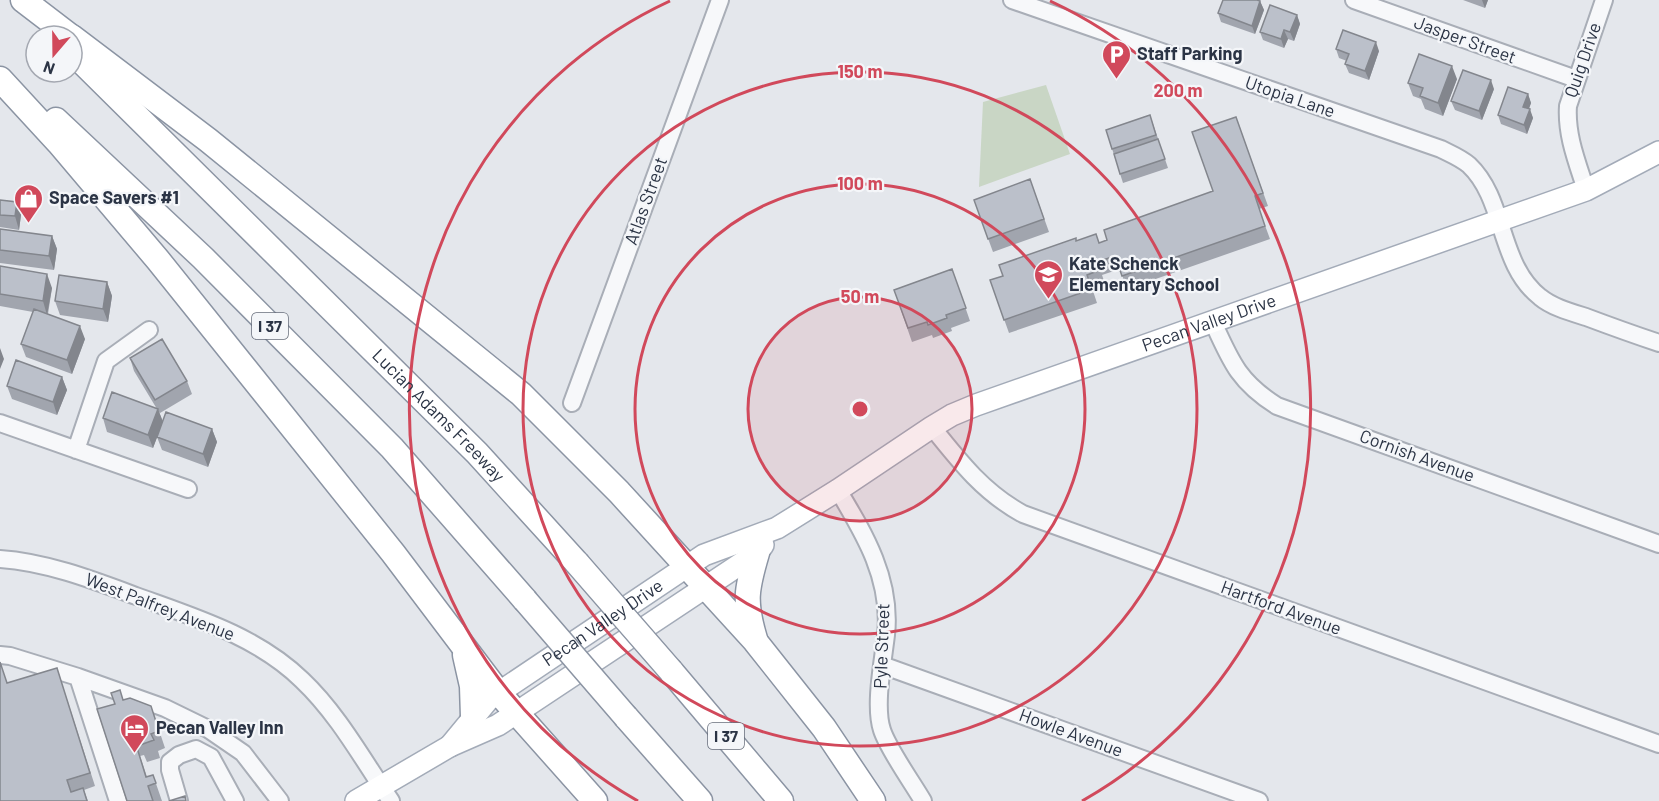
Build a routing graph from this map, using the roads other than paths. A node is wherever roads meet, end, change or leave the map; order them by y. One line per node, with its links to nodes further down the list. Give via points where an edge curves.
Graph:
1 (21, 0): 6 (highway); 7 (highway)
2 (720, 0): 19 (street, Atlas Street)
3 (1012, 0): 15 (street, Utopia Lane, via 1441,149 1469,165 1491,200)
4 (1354, 0): 12 (street, Jasper Street)
5 (1604, 0): 12 (street, Quig Drive)
6 (44, 24)
7 (53, 24)
8 (84, 47): 29 (highway, via 208,140 521,394)
9 (84, 64): 49 (highway, Lucian Adams Freeway / I 37, bridge, via 477,453)
10 (0, 67): 48 (highway, I 37, bridge, via 203,258 392,448)
11 (0, 79): 32 (highway, via 165,269 393,553)
12 (1576, 79): 14 (street, Quig Drive, via 1567,118)
13 (1659, 152): 14 (main road, Pecan Valley Drive)
14 (1586, 190): 15 (main road, Pecan Valley Drive)
15 (1498, 223): 16 (main road, Pecan Valley Drive); 18 (street, Utopia Lane, via 1519,272 1540,298)
16 (1213, 322): 21 (main road, Pecan Valley Drive, via 976,405); 26 (street, Cornish Avenue, via 1236,371 1250,387 1277,406)
17 (149, 330): 22 (street, via 106,361)
18 (1659, 343)
19 (572, 403)
20 (0, 423): 22 (street)
21 (932, 427): 24 (main road, Pecan Valley Drive); 39 (street, Hartford Avenue, via 979,483 1023,514)
22 (76, 450): 23 (street)
23 (188, 489)
24 (838, 490): 25 (main road, Pecan Valley Drive); 34 (street, Pyle Street, via 865,535 881,578 887,609)
25 (777, 528): 27 (main road, Pecan Valley Drive); 29 (main road, Pecan Valley Drive, via 709,552)
26 (1659, 544)
27 (757, 553): 30 (main road, Pecan Valley Drive); 31 (highway, via 747,600)
28 (0, 559): 41 (street, West Palfrey Avenue, via 93,580 204,621 259,648 294,672 317,695)
29 (687, 567): 30 (highway); 36 (main road, Pecan Valley Drive)
30 (706, 587): 31 (highway); 37 (main road, Pecan Valley Drive)
31 (755, 641): 50 (highway, via 824,728)
32 (463, 647): 36 (highway); 38 (highway, via 472,686)
33 (0, 655): 35 (street)
34 (882, 664): 51 (street, Pyle Street, via 882,730); 52 (street, Howle Avenue)
35 (78, 677): 42 (street); 45 (street, via 165,708 208,729 243,753)
36 (498, 693): 37 (highway); 38 (main road, Pecan Valley Drive)
37 (516, 713): 40 (main road, Pecan Valley Drive); 47 (highway)
38 (473, 717): 40 (main road, Pecan Valley Drive)
39 (1659, 744)
40 (450, 746): 41 (main road, Pecan Valley Drive)
41 (386, 793): 46 (main road, Pecan Valley Drive)
42 (118, 801)
43 (179, 801): 44 (street, via 170,762 196,749 210,758)
44 (235, 801)
45 (280, 801)
46 (356, 801)
47 (595, 801)
48 (700, 801)
49 (781, 801)
50 (873, 801)
51 (923, 801)
52 (1259, 801)

